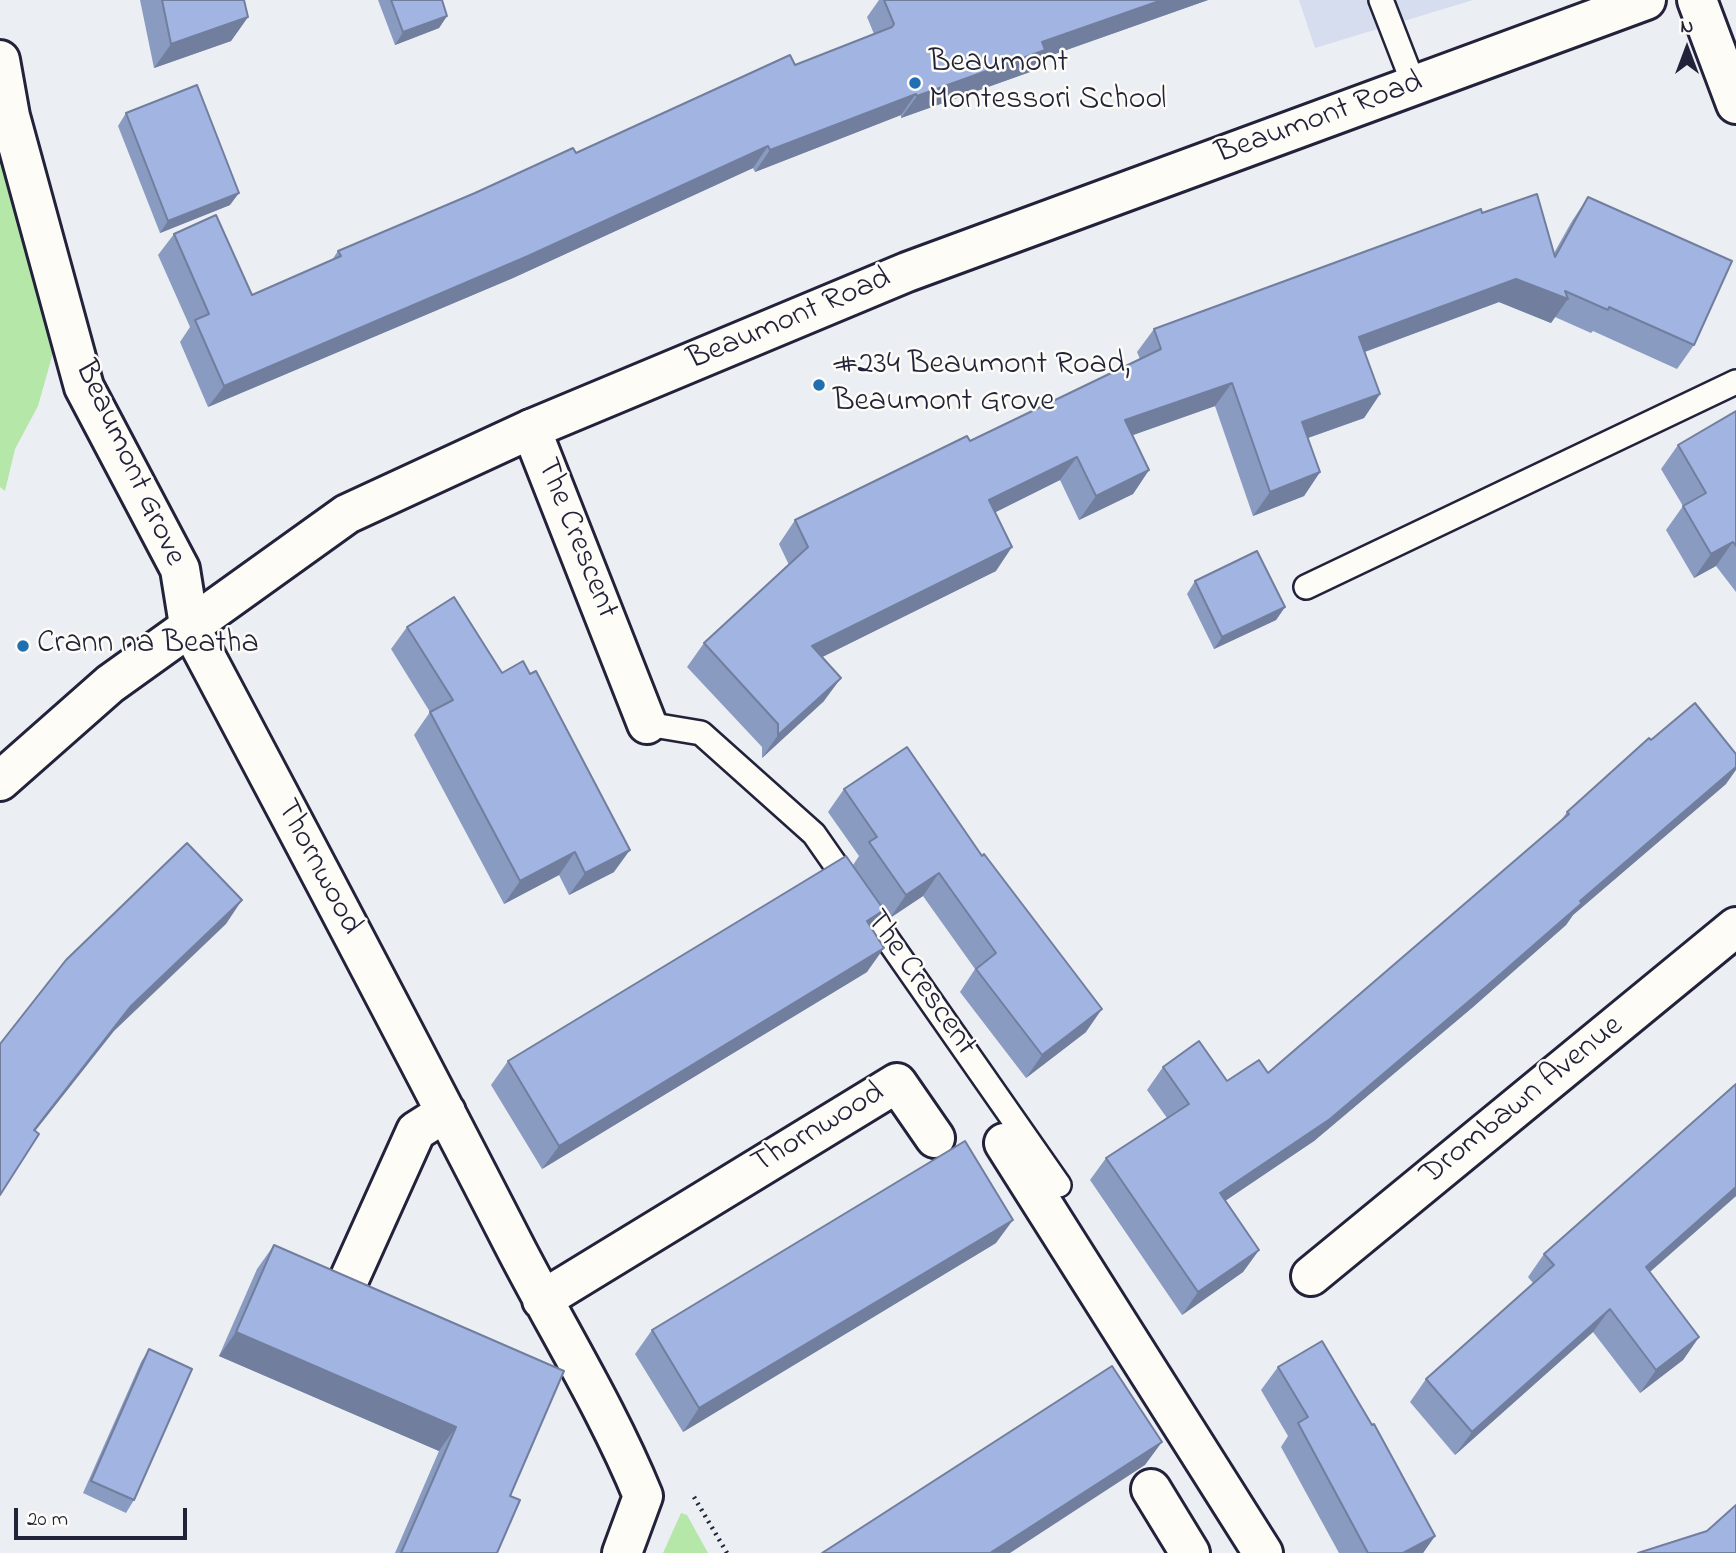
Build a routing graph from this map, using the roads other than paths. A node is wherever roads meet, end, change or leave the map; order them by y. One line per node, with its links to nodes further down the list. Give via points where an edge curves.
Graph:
1 (1381, 0): 5 (lane)
2 (1646, 0): 5 (street, Beaumont Road)
3 (1697, 0): 6 (street)
4 (0, 60): 10 (street, Beaumont Grove, via 10,116 84,387 180,569)
5 (1414, 85): 8 (street, Beaumont Road, via 907,272)
6 (1736, 104)
7 (1736, 382): 9 (lane)
8 (531, 429): 10 (street, Beaumont Road, via 348,514); 11 (street, The Crescent)
9 (1306, 587)
10 (189, 625): 12 (street, Beaumont Road, via 110,684); 14 (street, Thornwood)
11 (648, 724): 17 (lane, The Crescent, via 701,733 814,834)
12 (2, 777)
13 (1736, 927): 18 (street, Drombawn Avenue)
14 (446, 1112): 19 (street, via 416,1131); 20 (street, Thornwood)
15 (935, 1138): 20 (street, Thornwood, via 897,1083)
16 (1004, 1143): 24 (street)
17 (1059, 1185)
18 (1311, 1276)
19 (346, 1286)
20 (542, 1300): 23 (street, Thornwood, via 623,1447 643,1496)
21 (1152, 1489): 22 (street)
22 (1185, 1551)
23 (622, 1553)
24 (1263, 1553)

